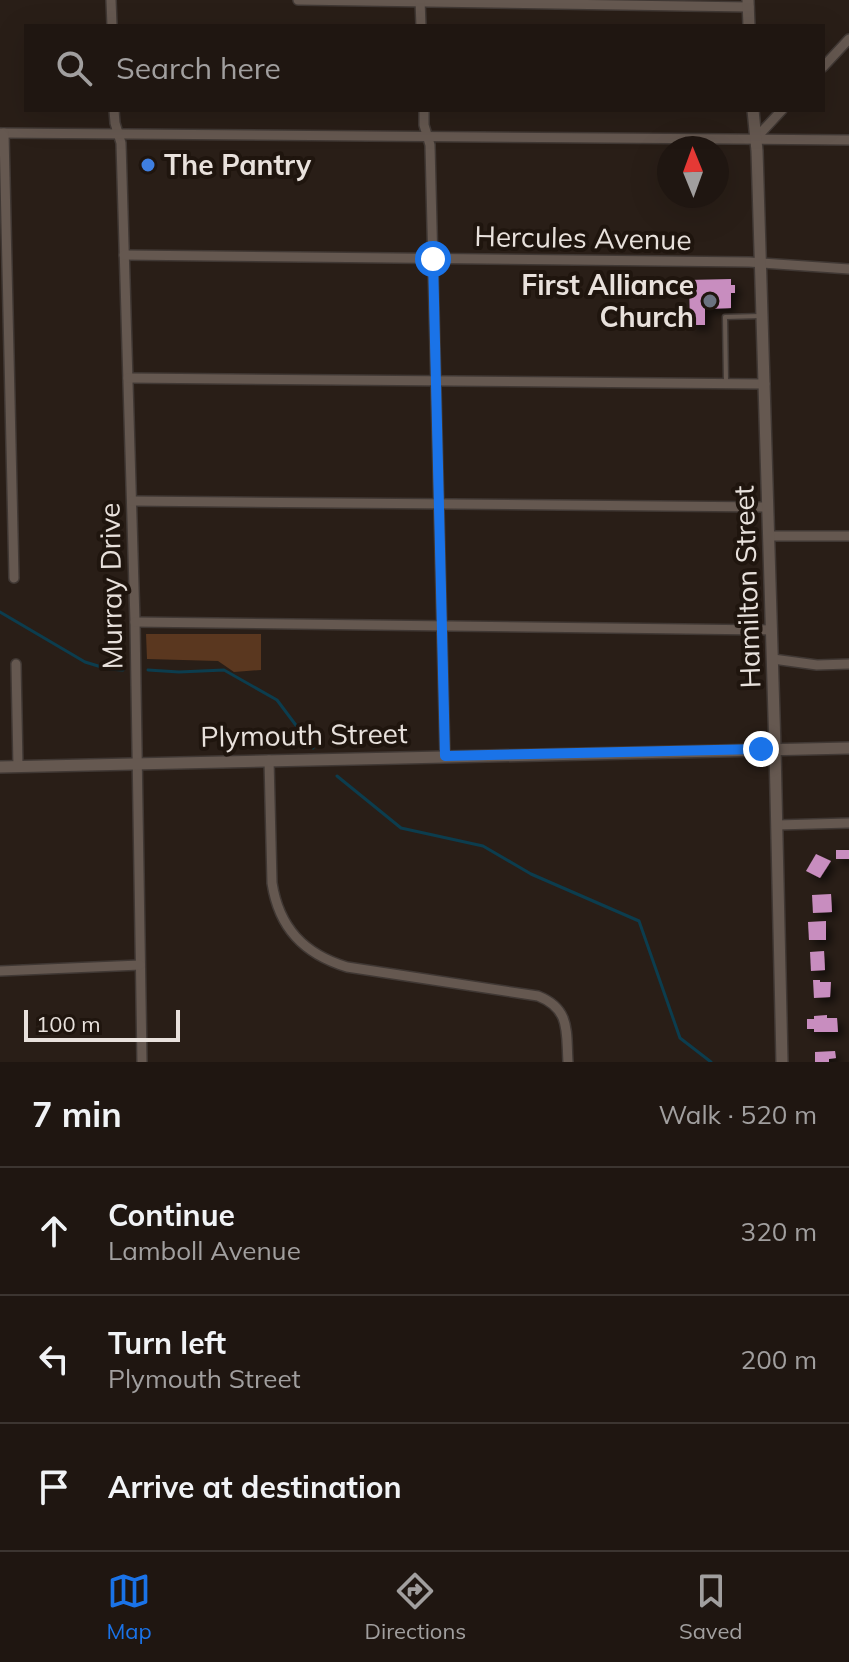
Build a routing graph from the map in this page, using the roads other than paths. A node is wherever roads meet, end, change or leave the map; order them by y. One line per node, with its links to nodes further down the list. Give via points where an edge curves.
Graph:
1 (111, 0): 5 (street)
2 (298, 0): 3 (street)
3 (420, 1): 4 (street); 6 (street)
4 (748, 3): 7 (street)
5 (112, 24)
6 (421, 24)
7 (749, 24)
8 (849, 39): 9 (street)
9 (825, 65)
10 (114, 112): 15 (street, Murray Drive)
11 (424, 112): 16 (street)
12 (753, 112): 17 (street, Hamilton Street)
13 (780, 112): 17 (street)
14 (2, 133): 15 (street); 28 (street)
15 (117, 133): 16 (street); 19 (street, Murray Drive)
16 (427, 135): 17 (street); 20 (street)
17 (756, 138): 18 (street); 21 (street, Hamilton Street)
18 (849, 140)
19 (124, 255): 20 (street, Hercules Avenue); 24 (street, Murray Drive)
20 (433, 259): 21 (street, Hercules Avenue); 25 (street)
21 (761, 263): 22 (street, Hercules Avenue); 23 (street, Hamilton Street)
22 (849, 269)
23 (762, 316): 26 (lane, via 725,317); 27 (street, Hamilton Street)
24 (128, 378): 25 (street); 29 (street, Murray Drive)
25 (436, 381): 26 (street); 30 (street)
26 (726, 384): 27 (street)
27 (765, 384): 31 (street, Hamilton Street)
28 (5, 450): 34 (street)
29 (132, 501): 30 (street); 35 (street, Murray Drive)
30 (440, 503): 31 (street); 36 (street)
31 (768, 507): 32 (street, Hamilton Street)
32 (770, 536): 33 (street); 37 (street, Hamilton Street)
33 (849, 536)
34 (14, 578)
35 (135, 622): 36 (street); 45 (street, Murray Drive)
36 (442, 626): 37 (street); 43 (street)
37 (772, 630): 38 (street, Hamilton Street)
38 (773, 659): 40 (street); 42 (street, Hamilton Street)
39 (16, 664): 46 (street)
40 (849, 664)
41 (849, 748): 42 (street, Plymouth Street)
42 (775, 749): 43 (street, Plymouth Street); 49 (street, Hamilton Street)
43 (445, 756): 44 (street, Plymouth Street)
44 (269, 760): 45 (street, Plymouth Street); 53 (street, via 272,883 289,930 301,943 347,967 547,999 564,1017)
45 (136, 763): 46 (street, Plymouth Street); 50 (street, Murray Drive)
46 (18, 766): 47 (street, Plymouth Street)
47 (0, 767)
48 (849, 823): 49 (street)
49 (777, 825): 54 (street, Hamilton Street)
50 (140, 965): 51 (street); 52 (street, Murray Drive)
51 (0, 971)
52 (142, 1062)
53 (568, 1062)
54 (782, 1062)

